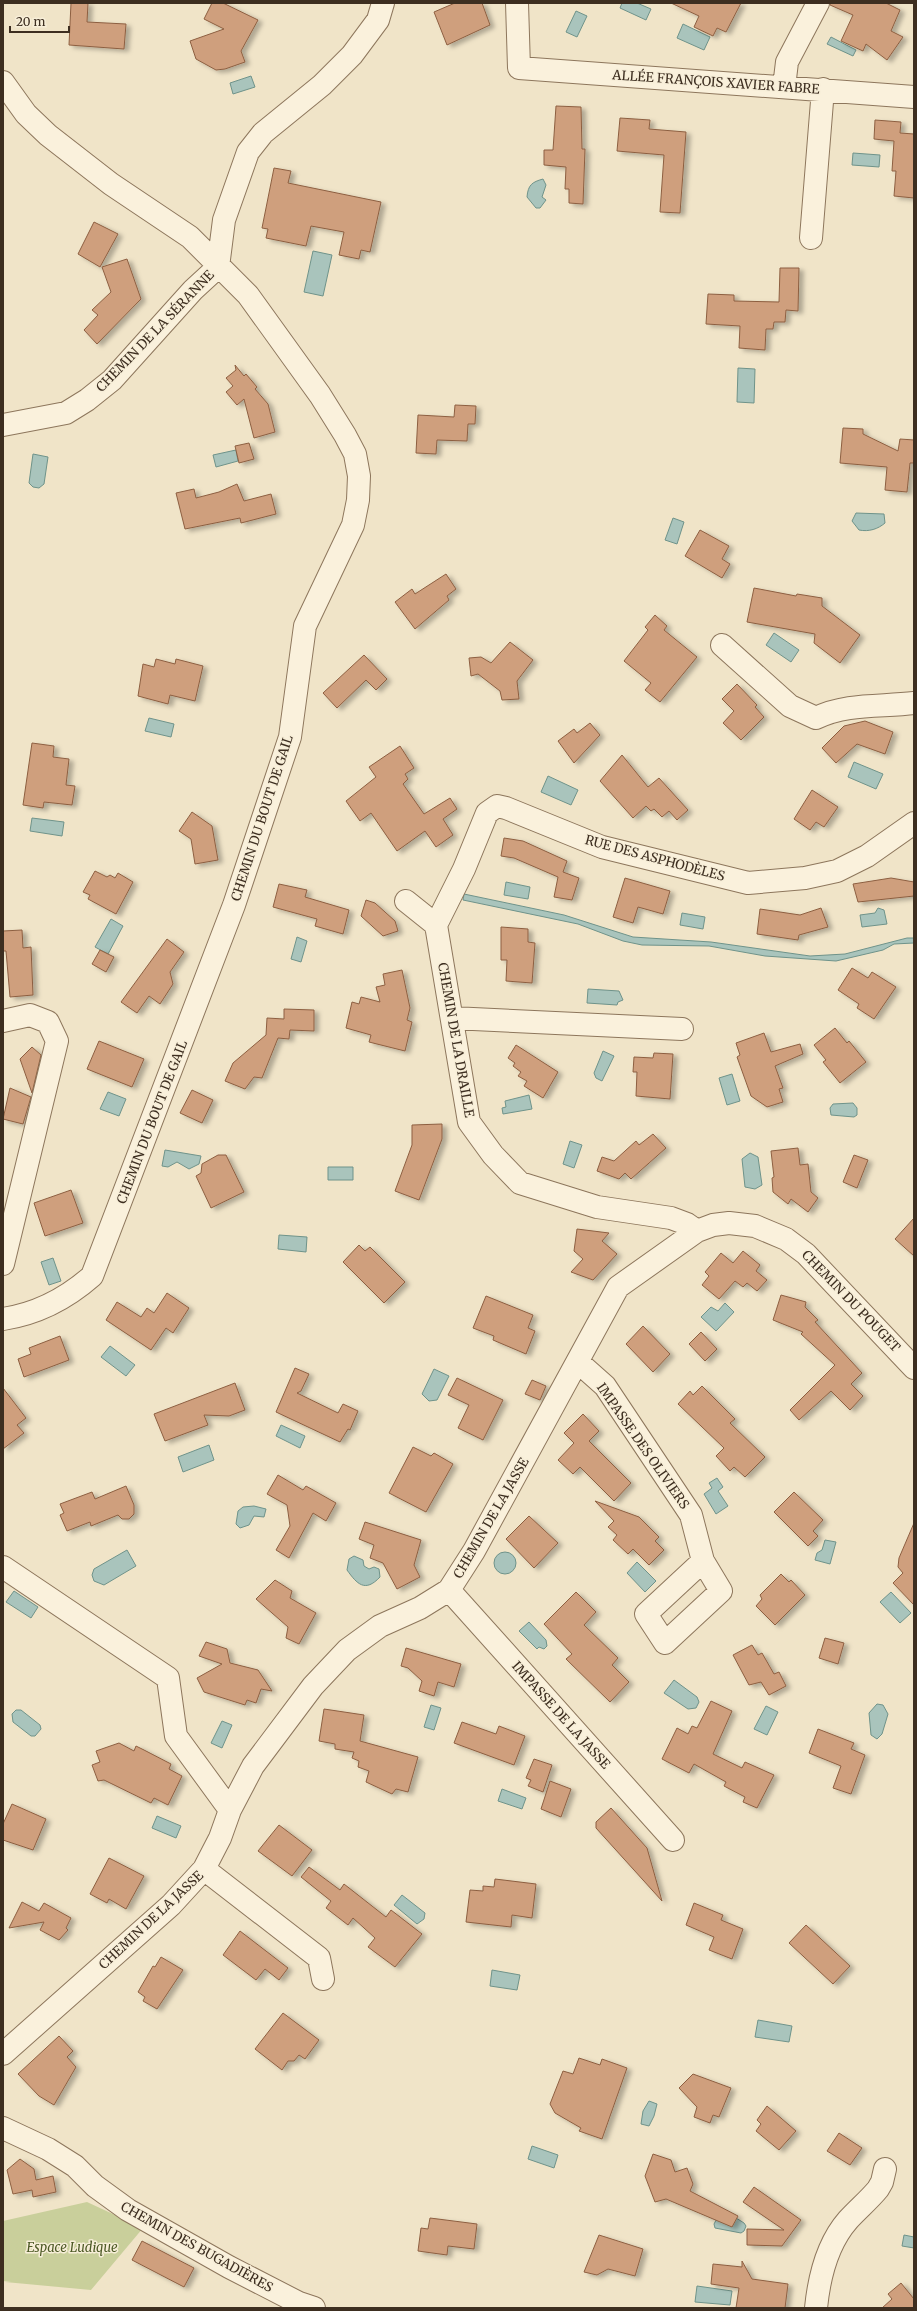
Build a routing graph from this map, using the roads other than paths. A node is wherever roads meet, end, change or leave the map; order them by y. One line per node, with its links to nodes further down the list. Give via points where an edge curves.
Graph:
1 (383, 3): 9 (street, via 378,20 352,55 322,85 263,133 248,152 224,220)
2 (517, 3): 5 (street, ALLÉE FRANÇOIS XAVIER FABRE, via 519,68)
3 (818, 3): 5 (street, via 787,62)
4 (3, 82): 9 (street, CHEMIN DU BOUT DE GAIL, via 26,114 48,135 111,184 190,237)
5 (784, 87): 6 (street, ALLÉE FRANÇOIS XAVIER FABRE)
6 (823, 89): 7 (street, ALLÉE FRANÇOIS XAVIER FABRE); 8 (street)
7 (914, 97)
8 (811, 238)
9 (218, 267): 10 (street, CHEMIN DE LA SÉRANNE, via 193,290 112,380 87,400 66,413); 22 (street, CHEMIN DU BOUT DE GAIL, via 248,295 320,395 355,454 359,476 353,525 305,626 290,737 234,905 92,1276 74,1292 23,1316)
10 (3, 425)
11 (722, 645): 12 (street, via 790,706 816,718 848,708)
12 (914, 703)
13 (914, 823): 15 (street, RUE DES ASPHODÈLES, via 867,856 837,871 805,878 748,883 602,847 496,806 487,813 464,869)
14 (406, 901): 15 (street)
15 (436, 925): 16 (street, CHEMIN DE LA DRAILLE)
16 (452, 1018): 18 (street); 19 (street, CHEMIN DE LA DRAILLE, via 469,1122 493,1155 520,1183 597,1207 671,1218 687,1224)
17 (3, 1021): 21 (street, via 30,1016 48,1022 57,1041)
18 (682, 1029)
19 (696, 1231): 20 (street, CHEMIN DU POUGET); 24 (street, CHEMIN DU POUGET, via 729,1223 755,1226 786,1239 806,1254)
20 (673, 1247): 23 (street, CHEMIN DE LA JASSE, via 618,1287)
21 (3, 1264)
22 (3, 1319)
23 (578, 1362): 25 (street, IMPASSE DES OLIVIERS, via 605,1386 691,1515); 27 (street, CHEMIN DE LA JASSE, via 474,1552)
24 (914, 1368)
25 (703, 1561)
26 (3, 1567): 28 (street, via 168,1678 176,1736)
27 (449, 1590): 28 (street, CHEMIN DE LA JASSE, via 420,1608 380,1626 347,1650 313,1686 258,1760); 29 (street, IMPASSE DE LA JASSE)
28 (230, 1810): 30 (street, CHEMIN DE LA JASSE, via 220,1838)
29 (673, 1840)
30 (204, 1869): 31 (street, via 319,1958); 32 (street, CHEMIN DE LA JASSE, via 171,1905)
31 (323, 1979)
32 (3, 2054)
33 (3, 2128): 35 (street, CHEMIN DES BUGADIÈRES, via 48,2149 68,2162 128,2210 228,2267)
34 (885, 2169): 36 (street, via 878,2189 844,2225 831,2248 821,2276)
35 (314, 2308)
36 (816, 2308)

